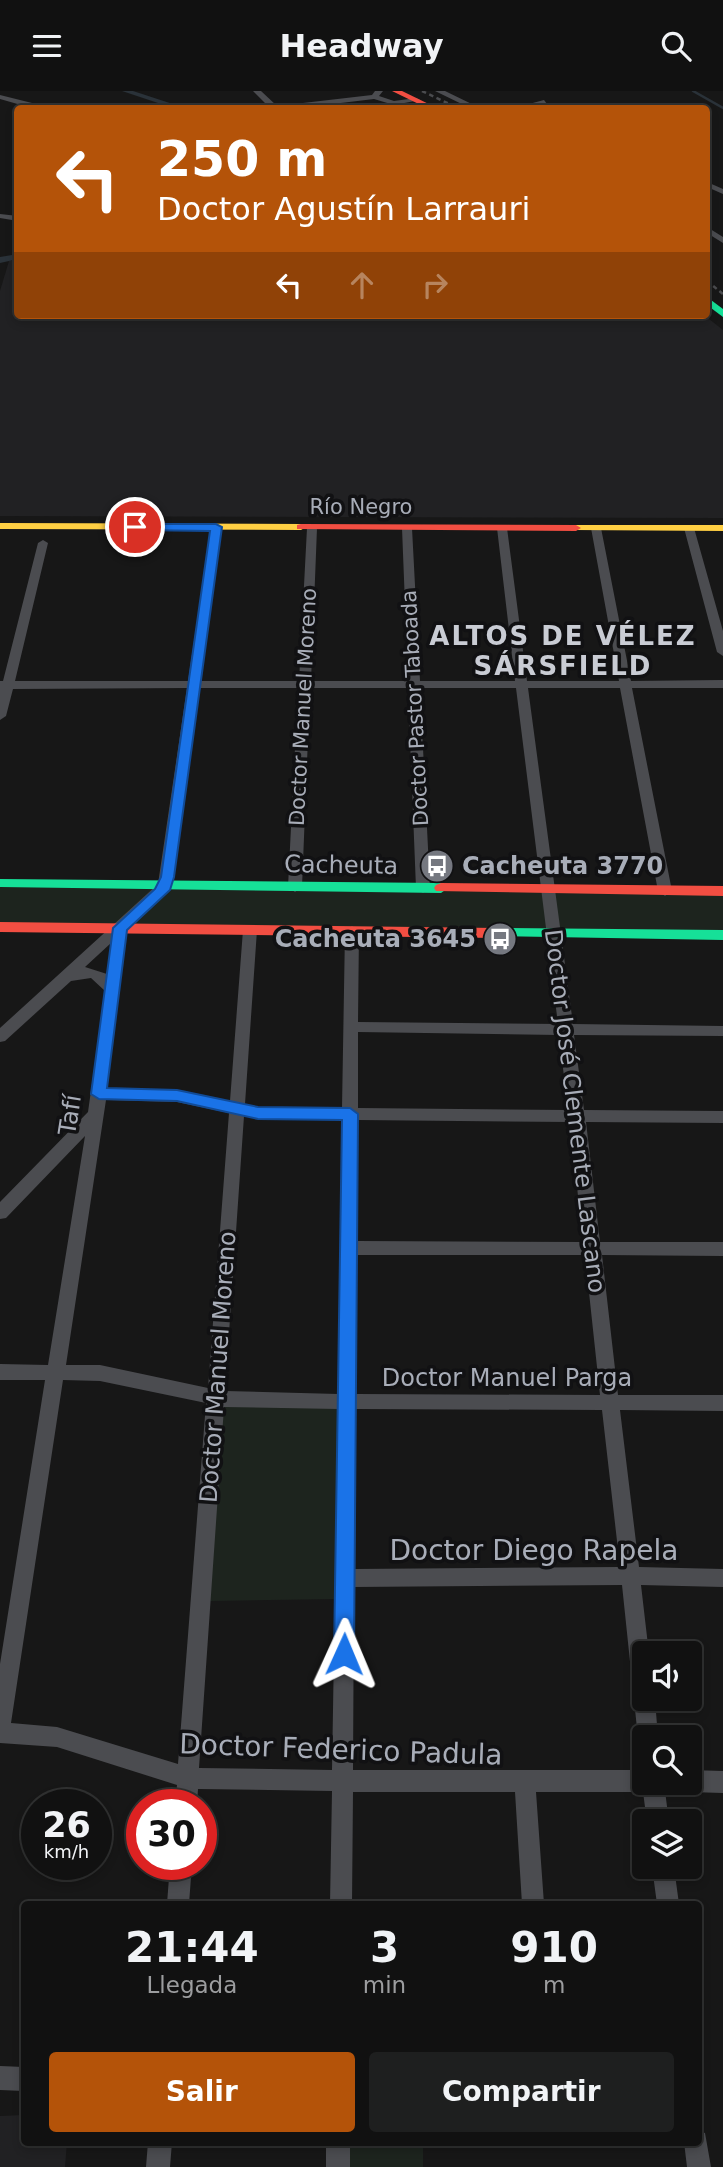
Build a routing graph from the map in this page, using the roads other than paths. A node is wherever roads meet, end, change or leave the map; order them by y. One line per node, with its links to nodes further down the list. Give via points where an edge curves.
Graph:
1 (257, 91): 10 (street)
2 (396, 91): 8 (street)
3 (439, 91): 13 (street)
4 (380, 95): 6 (street); 8 (street)
5 (0, 97): 9 (street)
6 (338, 102): 11 (street); 12 (street)
7 (544, 102): 14 (street)
8 (418, 103)
9 (30, 105)
10 (269, 105)
11 (305, 105)
12 (320, 105)
13 (470, 105)
14 (531, 105)
15 (0, 526): 16 (street, Río Negro)
16 (216, 527): 17 (street, Río Negro); 29 (street)
17 (312, 528): 18 (street, Río Negro); 30 (street, Doctor Manuel Moreno)
18 (407, 528): 19 (street, Río Negro); 31 (street, Doctor Pastor Taboada)
19 (502, 528): 20 (street, Río Negro); 25 (street, Doctor José Clemente Lascano)
20 (596, 528): 21 (street, Río Negro); 26 (street)
21 (689, 528): 22 (street, Río Negro); 24 (street)
22 (723, 528)
23 (43, 543): 28 (street)
24 (723, 652)
25 (520, 684): 26 (street); 31 (street); 37 (street, Doctor José Clemente Lascano)
26 (625, 684): 27 (street); 38 (street)
27 (723, 684)
28 (4, 685): 29 (street); 32 (street)
29 (194, 685): 30 (street); 34 (street)
30 (304, 685): 31 (street); 35 (street, Doctor Manuel Moreno)
31 (414, 685): 36 (street, Doctor Pastor Taboada)
32 (0, 716)
33 (0, 883): 34 (street, Cacheuta)
34 (165, 887): 35 (street, Cacheuta); 41 (street)
35 (295, 887): 36 (street, Cacheuta)
36 (423, 888): 37 (street, Cacheuta)
37 (547, 890): 38 (street, Cacheuta); 44 (street, Doctor José Clemente Lascano)
38 (665, 891): 39 (street, Cacheuta)
39 (723, 891)
40 (0, 927): 41 (street)
41 (121, 928): 42 (street); 46 (street); 47 (street, Tafí)
42 (250, 930): 43 (street); 53 (street, Doctor Manuel Moreno)
43 (352, 931): 44 (street); 48 (street)
44 (553, 933): 45 (street); 49 (street, Doctor José Clemente Lascano)
45 (723, 935)
46 (67, 977): 47 (street, via 90,971 100,974); 51 (street)
47 (112, 990): 52 (street, Tafí)
48 (351, 1027): 49 (street); 54 (street)
49 (565, 1029): 50 (street); 56 (street, Doctor José Clemente Lascano)
50 (723, 1031)
51 (0, 1038)
52 (99, 1094): 53 (street, via 177,1096); 55 (street, Tafí)
53 (237, 1109): 54 (street); 64 (street, Doctor Manuel Moreno)
54 (350, 1114): 56 (street); 60 (street)
55 (95, 1115): 58 (street); 62 (street, Tafí)
56 (577, 1116): 57 (street); 59 (street, Doctor José Clemente Lascano)
57 (723, 1117)
58 (0, 1213)
59 (592, 1247): 60 (street); 61 (street); 66 (street, Doctor José Clemente Lascano)
60 (348, 1248): 65 (street)
61 (723, 1249)
62 (55, 1372): 63 (street, Doctor Manuel Parga); 64 (street, Doctor Manuel Parga, via 130,1378); 72 (street, Tafí)
63 (0, 1373)
64 (216, 1398): 65 (street, Doctor Manuel Parga); 73 (street, Doctor Manuel Moreno)
65 (346, 1401): 66 (street, Doctor Manuel Parga); 69 (street)
66 (611, 1402): 67 (street, Doctor Manuel Parga); 68 (street, Doctor José Clemente Lascano)
67 (723, 1403)
68 (632, 1576): 69 (street, Doctor Diego Rapela); 70 (street, Doctor Diego Rapela); 71 (street, Doctor José Clemente Lascano)
69 (344, 1578): 74 (street)
70 (723, 1578)
71 (638, 1641)
72 (0, 1731): 73 (street, Doctor Federico Padula, via 57,1737)
73 (188, 1778): 74 (street, Doctor Federico Padula); 79 (street, Doctor Manuel Moreno)
74 (342, 1781): 75 (street, Doctor Federico Padula); 83 (street)
75 (525, 1781): 76 (street, Doctor Federico Padula); 84 (street)
76 (632, 1781)
77 (702, 1781): 78 (street)
78 (723, 1782)
79 (187, 1789)
80 (665, 1879): 85 (street)
81 (180, 1880): 82 (street)
82 (178, 1901)
83 (341, 1901)
84 (533, 1901)
85 (668, 1901)
86 (0, 2078): 87 (street)
87 (21, 2080)
88 (160, 2146): 91 (street)
89 (338, 2146): 92 (street)
90 (696, 2146): 93 (street)
91 (158, 2167)
92 (338, 2167)
93 (699, 2167)

